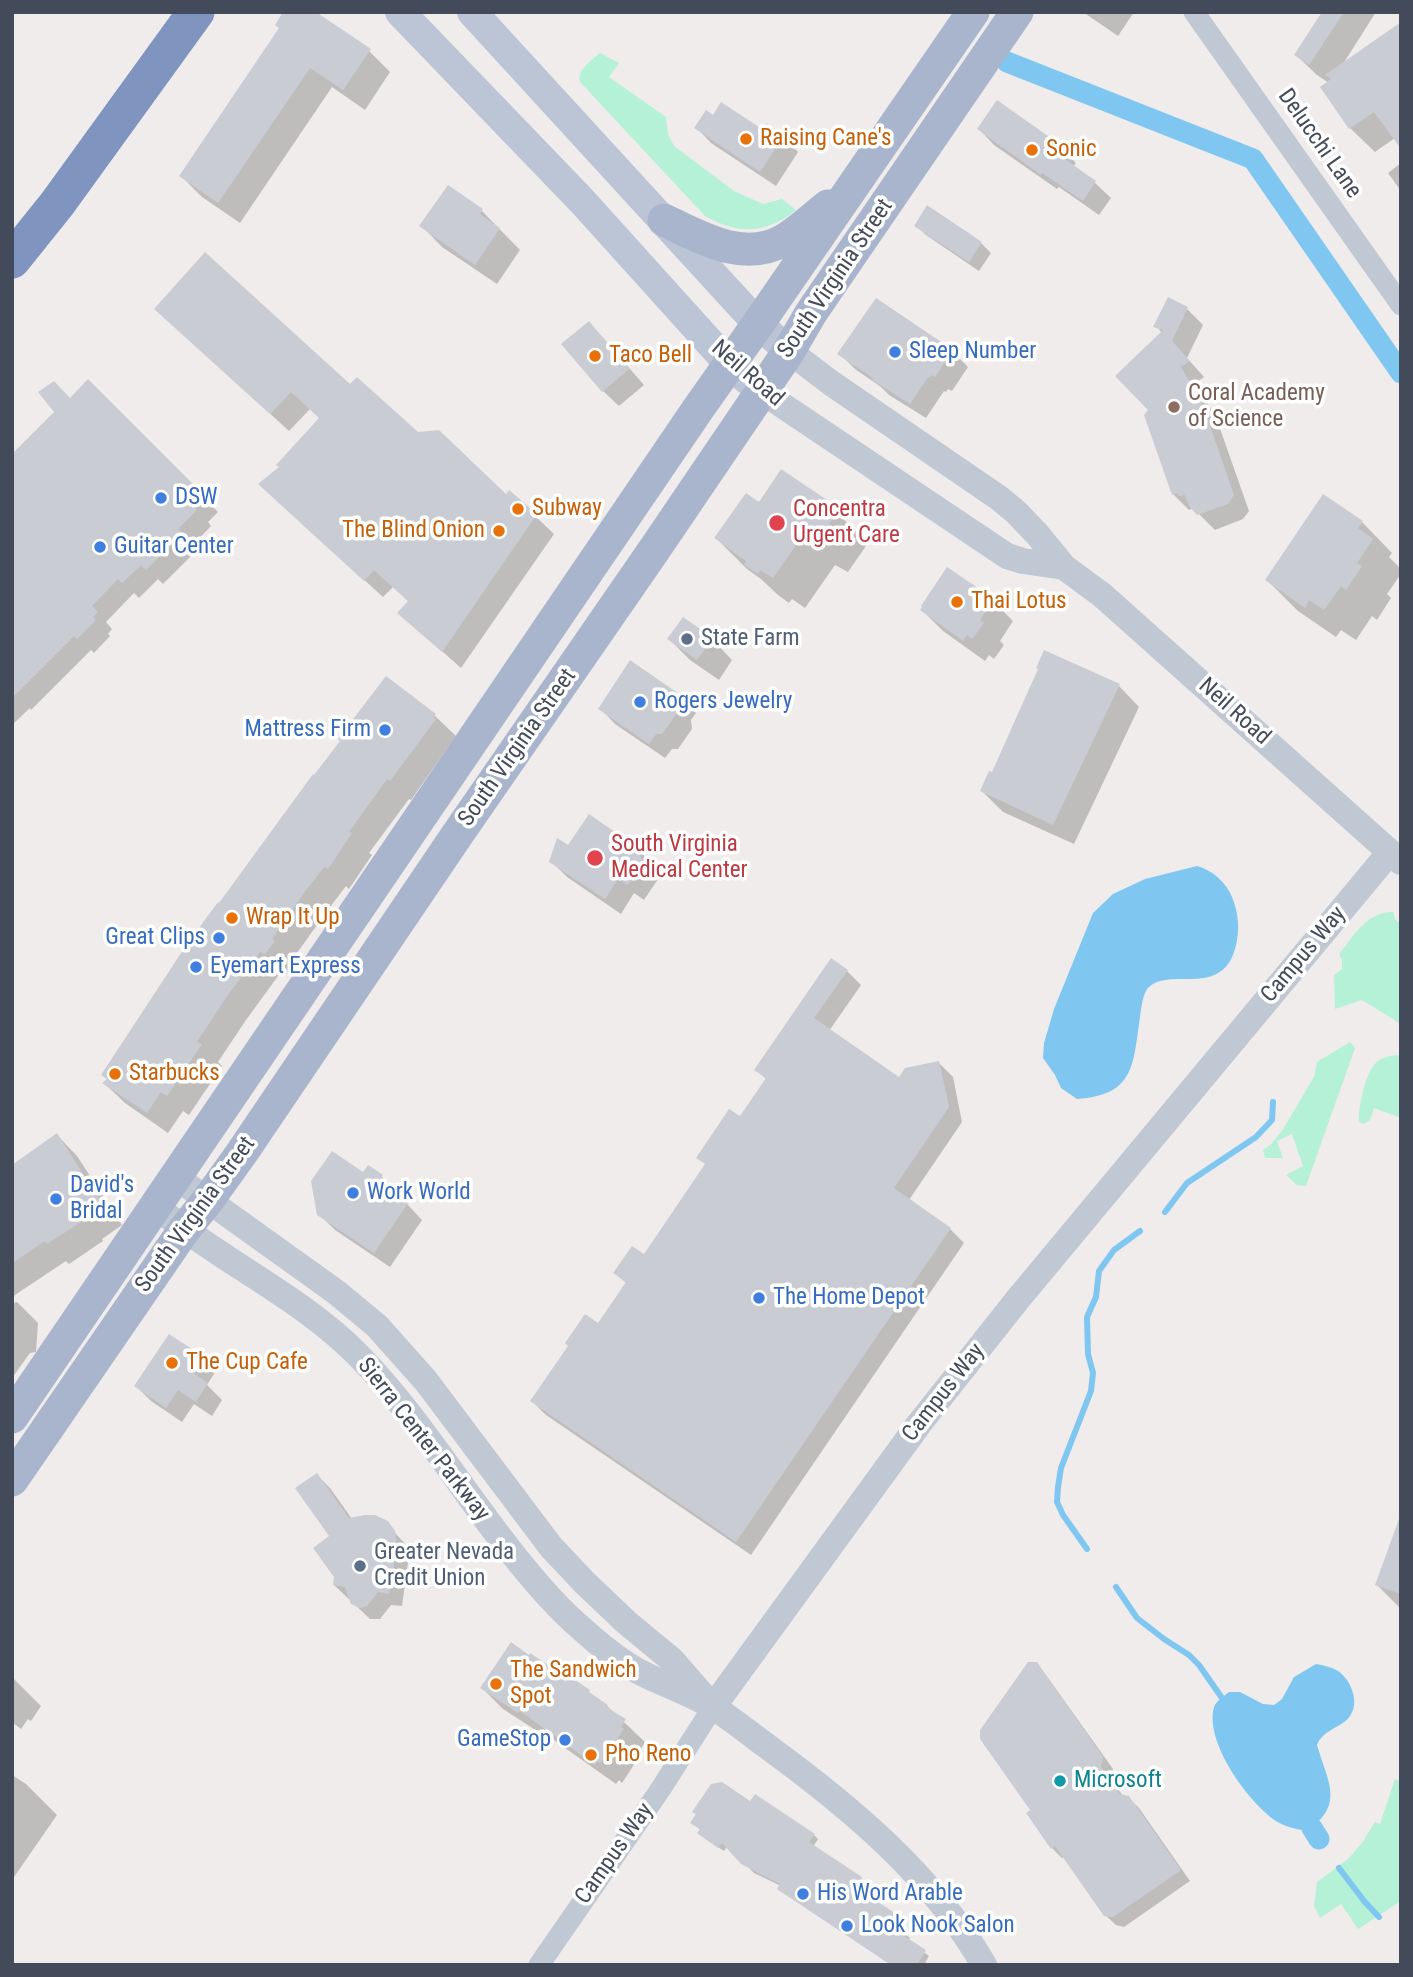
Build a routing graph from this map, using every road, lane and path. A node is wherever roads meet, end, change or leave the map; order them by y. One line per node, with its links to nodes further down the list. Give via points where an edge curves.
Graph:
1 (196, 12): 9 (highway)
2 (400, 12): 13 (main road, Neil Road, via 573,191)
3 (472, 12): 8 (main road, Neil Road)
4 (974, 12): 7 (main road, South Virginia Street)
5 (1017, 12): 12 (main road, South Virginia Street)
6 (1194, 12): 10 (street, Delucchi Lane)
7 (854, 185): 8 (main road, via 785,239 765,248 728,247); 11 (main road, South Virginia Street)
8 (664, 220): 11 (main road, Neil Road)
9 (12, 260)
10 (1401, 305)
11 (758, 324): 12 (main road, Neil Road); 13 (main road, South Virginia Street)
12 (789, 351): 14 (main road, South Virginia Street); 15 (street, Neil Road, via 999,498)
13 (730, 365): 14 (main road, Neil Road); 17 (main road, South Virginia Street)
14 (761, 391): 15 (street, Neil Road, via 1007,556); 18 (main road, South Virginia Street)
15 (1064, 567): 16 (street, Neil Road, via 1111,603)
16 (1395, 857): 23 (street, Campus Way, via 1018,1299 912,1433)
17 (177, 1178): 18 (street, Sierra Center Parkway); 19 (main road, South Virginia Street)
18 (208, 1200): 20 (main road, South Virginia Street); 23 (street, Sierra Center Parkway, via 377,1326 426,1381 551,1547 617,1614 672,1660)
19 (156, 1206): 20 (street, Sierra Center Parkway); 21 (main road, South Virginia Street)
20 (184, 1230): 22 (main road, South Virginia Street); 23 (street, Sierra Center Parkway, via 327,1327 357,1354 427,1437 543,1592 570,1618 634,1669)
21 (12, 1417)
22 (12, 1480)
23 (713, 1707): 24 (street, Campus Way); 25 (street, Sierra Center Parkway, via 821,1787 887,1846 954,1919)
24 (538, 1965)
25 (984, 1965)

